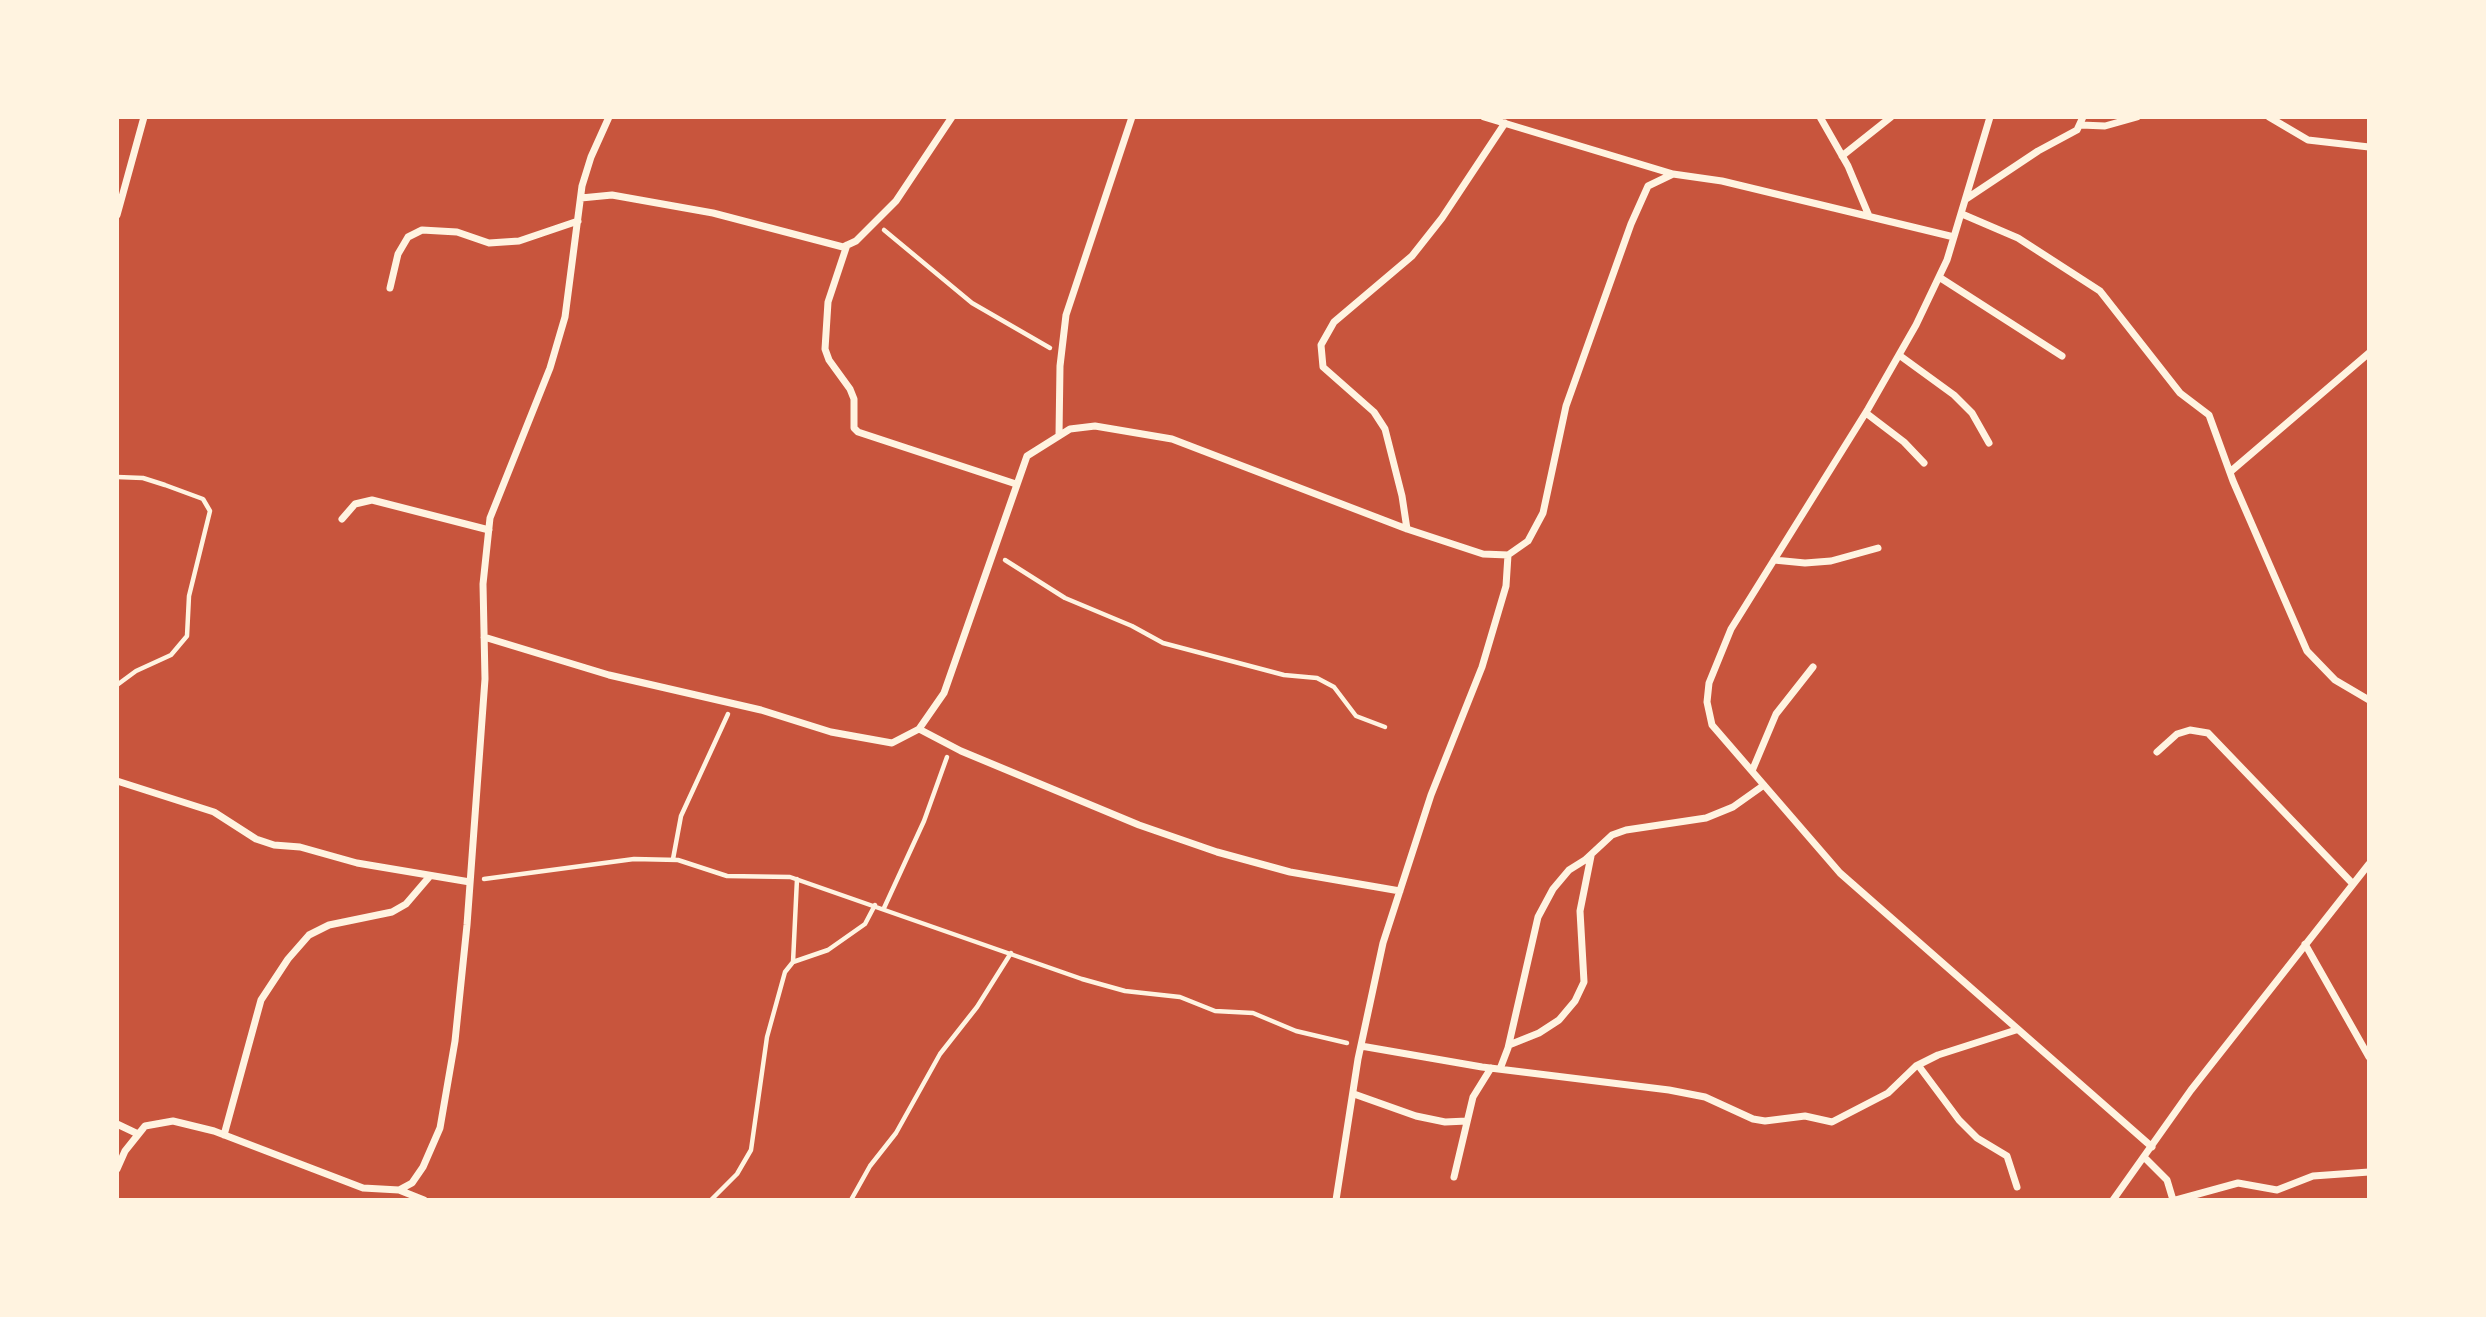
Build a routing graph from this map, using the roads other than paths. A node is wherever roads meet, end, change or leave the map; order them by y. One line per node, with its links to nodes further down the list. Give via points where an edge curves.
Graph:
1 (144, 117): 19 (street)
2 (609, 117): 16 (street, via 591,157)
3 (952, 117): 23 (street, via 896,201)
4 (1132, 117): 30 (street, via 1066,315)
5 (1484, 117): 12 (street)
6 (1820, 117): 14 (street)
7 (1891, 117): 14 (street)
8 (1990, 117): 17 (street)
9 (2137, 117): 11 (street, via 2105,125)
10 (2269, 117): 13 (street, via 2308,139)
11 (2082, 121): 17 (street, via 2077,130 2038,150)
12 (1504, 123): 15 (street); 36 (street, via 1412,256 1334,322 1321,345 1323,368 1374,412 1385,429)
13 (2369, 147)
14 (1842, 156): 20 (street)
15 (1673, 174): 20 (street); 39 (street, via 1648,187 1631,224 1566,405 1543,513 1528,541)
16 (581, 198): 21 (street); 23 (street, via 612,195 713,214 833,247)
17 (1966, 199): 18 (street)
18 (1962, 214): 22 (street); 33 (street, via 2018,238 2100,291 2180,393 2209,415)
19 (117, 215)
20 (1869, 215): 22 (street)
21 (578, 221): 25 (street, via 519,241 489,243 457,232 422,230 408,237 398,254); 37 (street, via 565,317)
22 (1954, 237): 24 (street)
23 (847, 245): 34 (street, via 828,302 825,349 854,399 854,428)
24 (1938, 277): 27 (street); 28 (street)
25 (390, 288)
26 (2369, 353): 33 (street)
27 (1899, 355): 29 (street); 31 (street, via 1954,395 1972,413)
28 (2062, 356)
29 (1866, 414): 32 (street); 40 (street)
30 (1059, 435): 34 (street, via 1027,456); 36 (street, via 1095,426 1172,439)
31 (1989, 443)
32 (1924, 463)
33 (2230, 472): 43 (street, via 2307,651 2335,680)
34 (1016, 484): 44 (street, via 944,692)
35 (342, 519): 37 (street, via 355,504 372,500)
36 (1407, 529): 39 (street, via 1483,554)
37 (489, 530): 41 (street)
38 (1878, 548): 40 (street, via 1831,561)
39 (1508, 555): 54 (street, via 1506,586 1482,667 1431,795)
40 (1774, 560): 46 (street, via 1731,629 1709,684 1707,702 1712,725)
41 (484, 637): 44 (street, via 609,675 831,732 892,743); 52 (street)
42 (1813, 667): 46 (street, via 1776,714)
43 (2369, 700)
44 (919, 729): 54 (street, via 1139,825 1217,852 1290,872)
45 (2157, 752): 53 (street, via 2177,734 2190,730 2208,733)
46 (1752, 771): 48 (street)
47 (117, 781): 51 (street, via 214,812 274,845)
48 (1764, 785): 49 (street, via 1733,807 1706,818 1612,835); 56 (street, via 1840,873)
49 (1591, 855): 58 (street, via 1569,870 1538,917); 58 (street, via 1580,911 1584,982 1559,1020)
50 (2369, 864): 53 (street)
51 (429, 876): 52 (street); 66 (street, via 406,904 392,912 329,925 309,935 288,959 261,1000)
52 (470, 882): 73 (street, via 455,1041 440,1128 423,1167)
53 (2353, 884): 55 (street)
54 (1400, 891): 57 (street, via 1383,943)
55 (2305, 944): 59 (street); 67 (street)
56 (2016, 1030): 60 (street); 67 (street)
57 (1362, 1044): 61 (street); 62 (street)
58 (1509, 1045): 61 (street)
59 (2369, 1057)
60 (1918, 1065): 61 (street, via 1888,1093 1832,1122 1805,1116 1765,1121 1704,1097 1669,1090); 72 (street, via 1967,1128 2007,1156)
61 (1495, 1068): 63 (street, via 1473,1097)
62 (1354, 1094): 63 (street, via 1416,1116); 75 (street)
63 (1467, 1121): 71 (street)
64 (117, 1124): 65 (street)
65 (138, 1134): 66 (street, via 145,1126 173,1121); 69 (street)
66 (224, 1135): 73 (street, via 363,1188)
67 (2152, 1147): 68 (street)
68 (2145, 1157): 76 (street); 77 (street, via 2166,1180)
69 (117, 1169)
70 (2369, 1172): 77 (street, via 2313,1176 2277,1190 2238,1183)
71 (1454, 1177)
72 (2017, 1186)
73 (399, 1190): 74 (street)
74 (424, 1200)
75 (1336, 1200)
76 (2113, 1200)
77 (2175, 1200)

